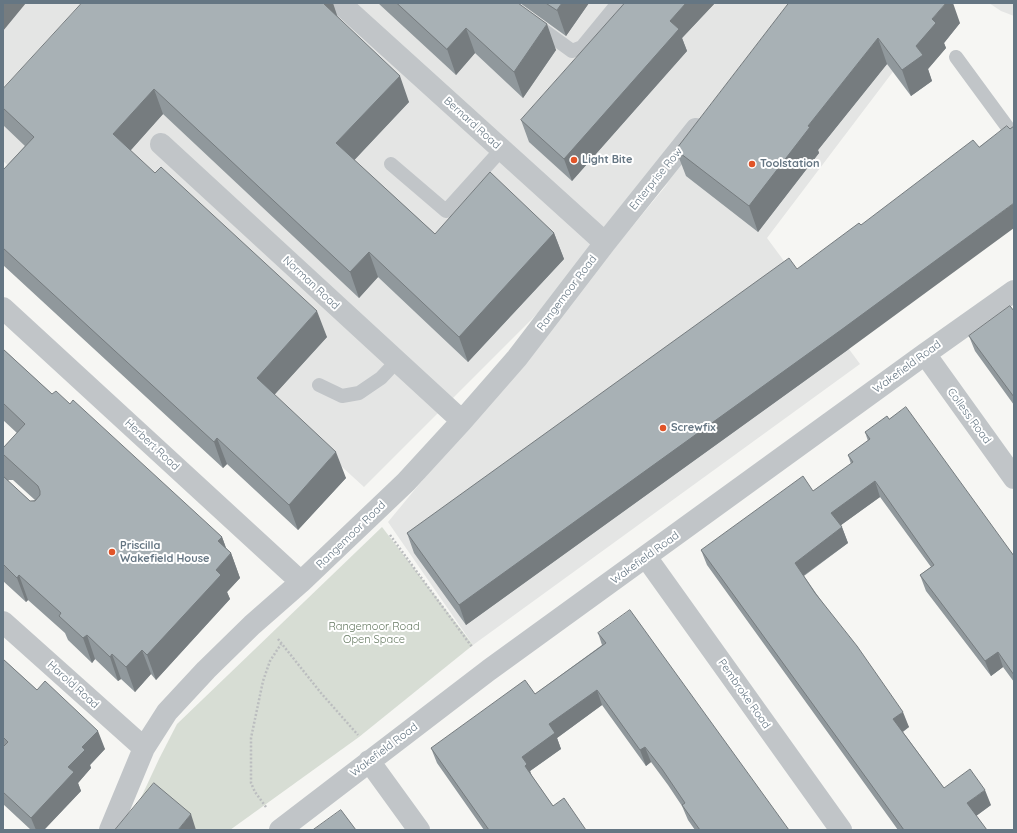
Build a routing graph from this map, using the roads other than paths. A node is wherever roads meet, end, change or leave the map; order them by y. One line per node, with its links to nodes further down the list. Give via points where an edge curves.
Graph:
1 (340, 3): 8 (street, Bernard Road)
2 (506, 3): 3 (lane, via 572,51 582,47)
3 (618, 3)
4 (956, 57): 6 (lane)
5 (708, 114): 10 (street, Enterprise Row)
6 (1014, 136)
7 (161, 144): 14 (street, Norman Road)
8 (501, 150): 9 (lane, via 446,211); 10 (street, Bernard Road)
9 (391, 164)
10 (605, 243): 16 (street, Rangemoor Road, via 517,358)
11 (1014, 291): 13 (street, Wakefield Road)
12 (3, 308): 19 (street, Herbert Road)
13 (925, 354): 17 (street, Colless Road); 18 (street, Wakefield Road)
14 (396, 362): 15 (lane, via 381,378 359,393 342,396); 16 (street, Norman Road)
15 (319, 385)
16 (462, 421): 19 (street, Rangemoor Road, via 406,482)
17 (1014, 478)
18 (646, 557): 22 (street, Wakefield Road, via 489,670); 26 (street, Pembroke Road)
19 (301, 582): 21 (street, Rangemoor Road, via 206,670 172,707)
20 (3, 622): 21 (street, Harold Road)
21 (144, 748): 23 (street, Rangemoor Road)
22 (369, 761): 24 (street, Wakefield Road); 25 (street)
23 (110, 830)
24 (281, 830)
25 (419, 830)
26 (841, 830)

